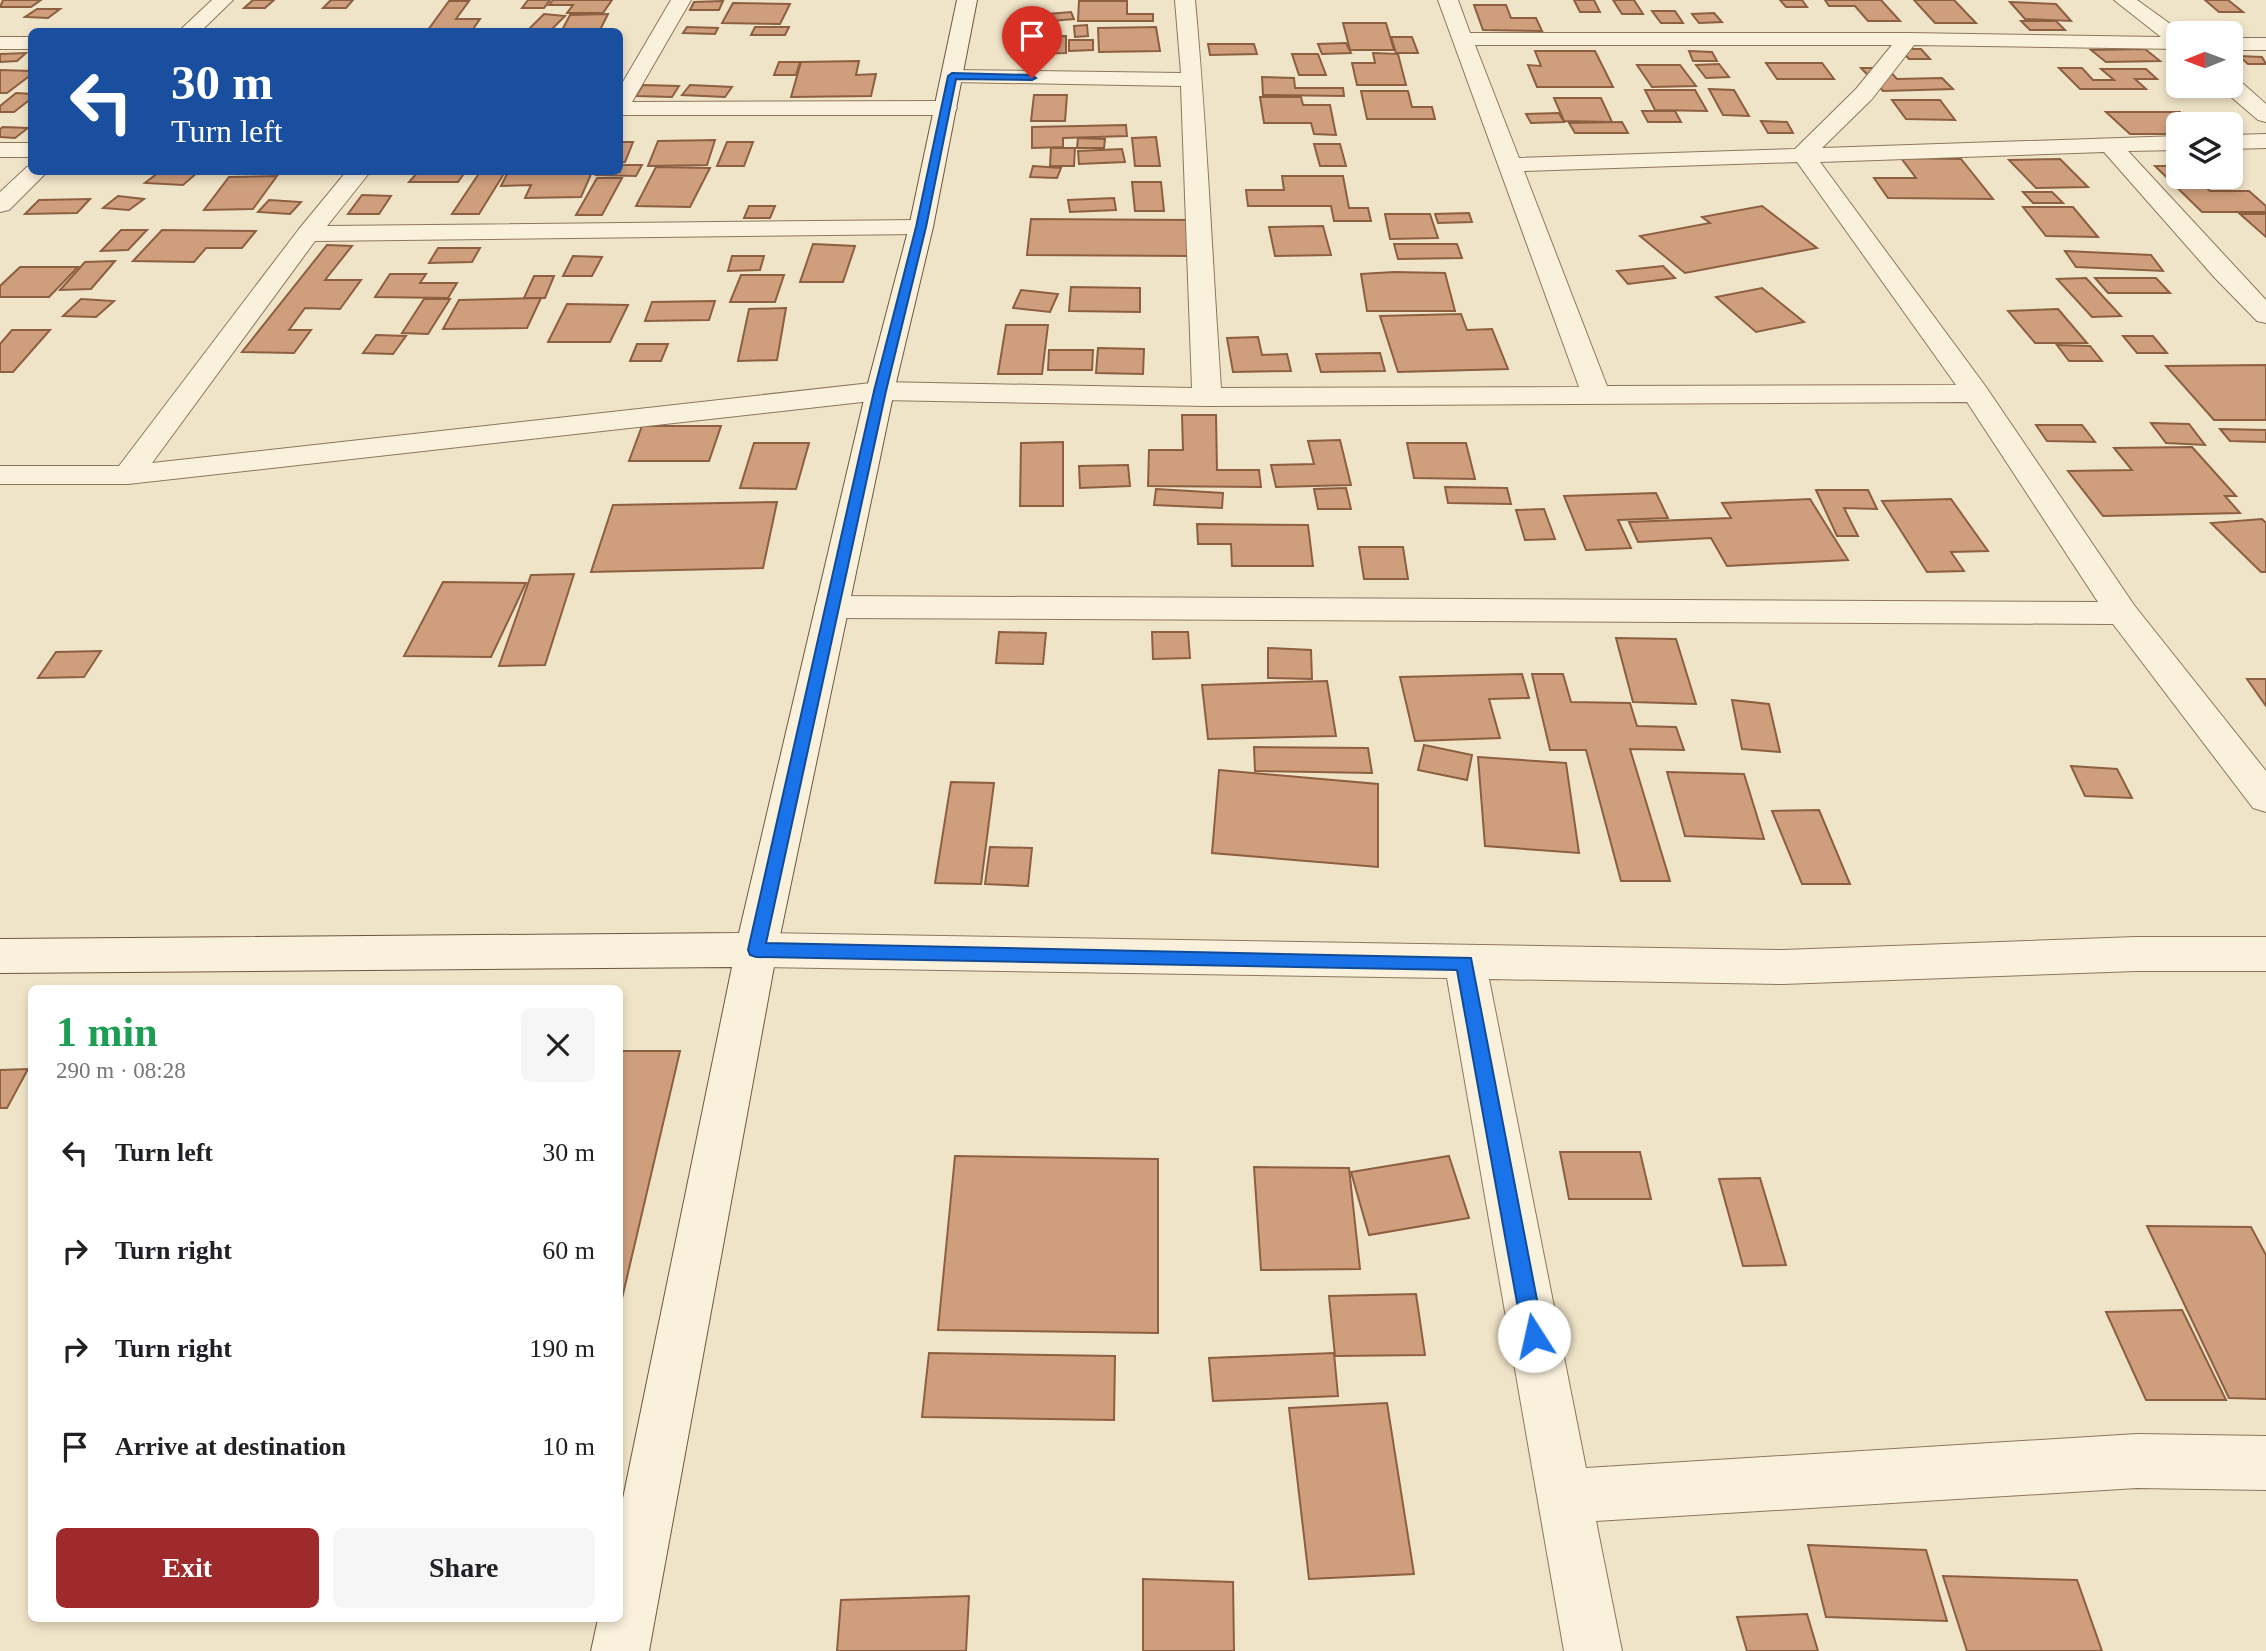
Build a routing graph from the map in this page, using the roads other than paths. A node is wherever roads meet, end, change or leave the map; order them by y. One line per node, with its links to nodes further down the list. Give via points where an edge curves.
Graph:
1 (223, 0): 7 (street)
2 (681, 0): 17 (street)
3 (967, 0): 19 (street)
4 (1185, 0): 18 (street)
5 (1448, 0): 9 (street)
6 (2124, 0): 8 (street)
7 (192, 28)
8 (2166, 32)
9 (1463, 39): 10 (street); 31 (street)
10 (1908, 39): 11 (street); 30 (street, via 1864,94)
11 (2166, 42)
12 (0, 43): 13 (street)
13 (28, 43)
14 (2244, 44): 15 (street)
15 (2266, 44)
16 (631, 46): 17 (street)
17 (654, 46): 21 (street)
18 (1192, 80): 19 (street); 41 (street)
19 (949, 92): 22 (street); 35 (street)
20 (2244, 96): 23 (street)
21 (623, 102)
22 (623, 107)
23 (2266, 115)
24 (2266, 141): 25 (street)
25 (2243, 142)
26 (2166, 143): 27 (street)
27 (2109, 144): 30 (street); 37 (street)
28 (0, 150): 29 (street)
29 (28, 150)
30 (1803, 155): 31 (street); 39 (street)
31 (1509, 164): 40 (street)
32 (32, 175): 34 (street)
33 (356, 175): 36 (street)
34 (0, 205)
35 (921, 227): 36 (street); 38 (street)
36 (307, 234): 43 (street)
37 (2266, 315)
38 (880, 391): 41 (street); 43 (street); 44 (street)
39 (1976, 393): 40 (street); 45 (street)
40 (1596, 394): 41 (street)
41 (1207, 397)
42 (0, 475): 43 (street)
43 (128, 475)
44 (832, 607): 45 (street); 47 (street)
45 (2122, 613): 46 (street)
46 (2266, 798)
47 (756, 950): 49 (street); 50 (street); 53 (street)
48 (2266, 954): 50 (street, via 1783,967)
49 (0, 956)
50 (1465, 963): 52 (street)
51 (2266, 1462): 52 (street, via 2137,1461)
52 (1563, 1496): 54 (street)
53 (620, 1651)
54 (1593, 1651)

